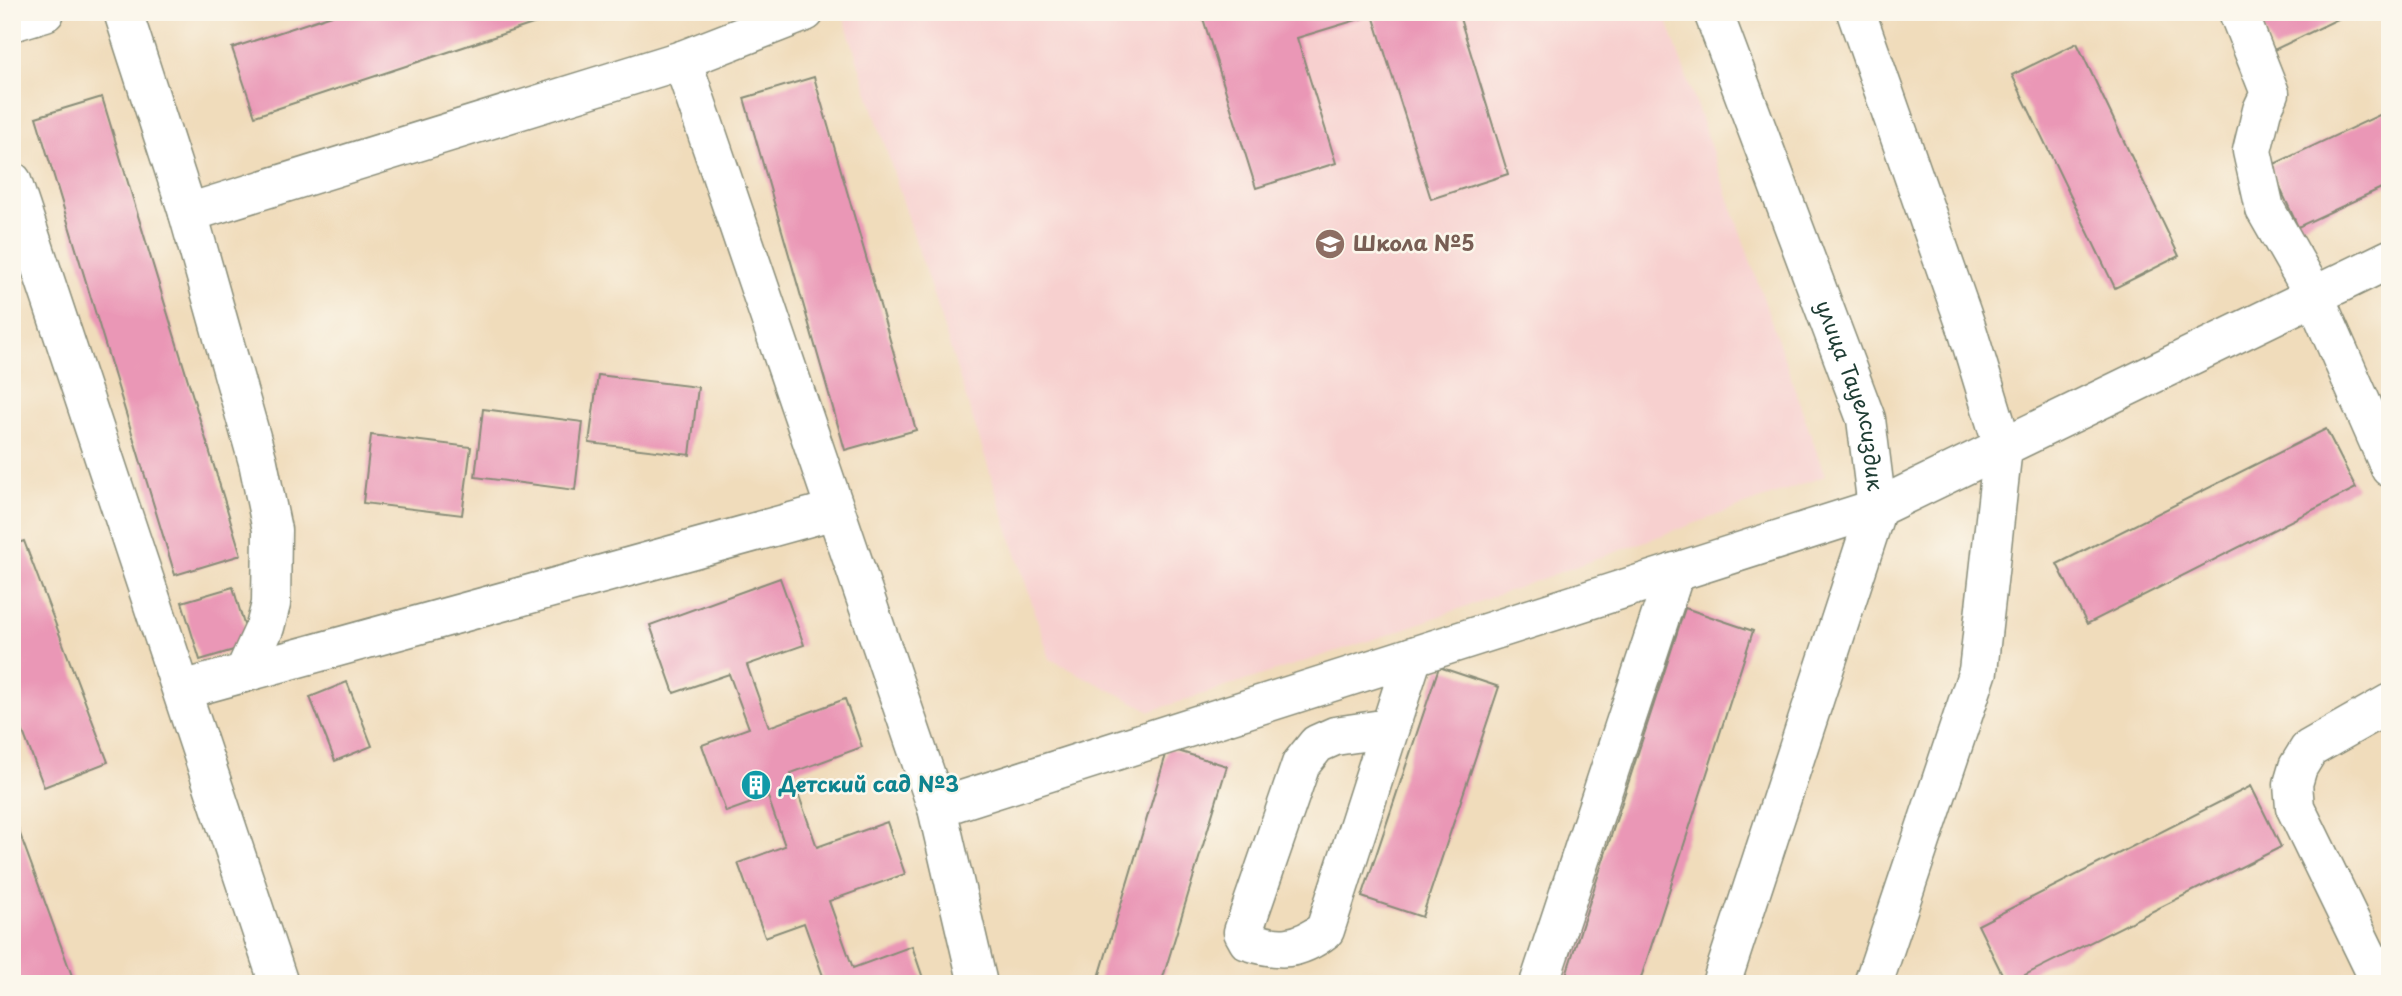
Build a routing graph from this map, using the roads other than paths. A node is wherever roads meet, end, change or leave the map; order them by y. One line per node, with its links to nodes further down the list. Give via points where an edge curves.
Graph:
1 (46, 12): 7 (street)
2 (122, 12): 10 (street)
3 (805, 12): 8 (street)
4 (1713, 12): 15 (street, улица Тауелсиздик, via 1866,419)
5 (1856, 12): 13 (street, via 1966,326)
6 (2238, 12): 12 (street, via 2270,93 2252,150 2266,209)
7 (12, 22)
8 (682, 60): 10 (street); 16 (street)
9 (12, 181): 20 (street)
10 (188, 213): 19 (street, via 258,462 272,530 271,604)
11 (2390, 259): 12 (street)
12 (2314, 295): 13 (street); 14 (street)
13 (2003, 447): 15 (street); 28 (street, via 1978,671)
14 (2390, 468)
15 (1877, 508): 17 (street); 27 (street, улица Тауелсиздик)
16 (835, 510): 19 (street); 23 (street)
17 (1675, 572): 18 (street); 26 (street)
18 (1413, 656): 22 (street); 23 (street)
19 (244, 673): 20 (street)
20 (182, 691): 24 (street)
21 (2390, 703): 29 (street, via 2309,749 2293,784 2295,807)
22 (1390, 728): 22 (street, via 1325,930 1307,944 1270,948 1248,941 1242,932 1301,764 1318,744 1335,736)
23 (937, 808): 25 (street)
24 (279, 984)
25 (978, 984)
26 (1539, 984)
27 (1721, 984)
28 (1873, 984)
29 (2381, 984)

